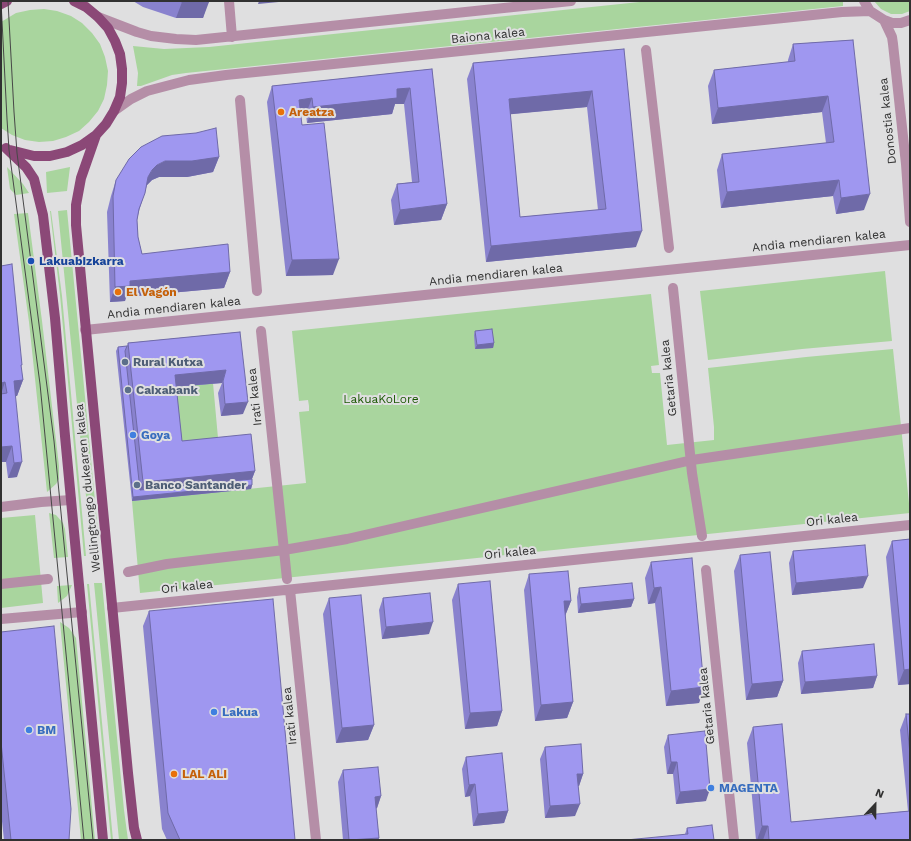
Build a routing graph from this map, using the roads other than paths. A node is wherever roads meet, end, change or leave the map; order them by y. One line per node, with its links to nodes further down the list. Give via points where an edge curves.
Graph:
1 (7, 1): 6 (main road)
2 (74, 1): 7 (main road)
3 (229, 1): 12 (street)
4 (571, 1): 12 (street)
5 (864, 1): 8 (street)
6 (1, 4)
7 (84, 4): 9 (main road)
8 (870, 11): 10 (street); 15 (street, Baiona kalea, via 226,75 189,80 147,91)
9 (98, 17): 12 (street, via 159,38 196,40); 15 (main road, via 108,28 120,54 122,83)
10 (884, 20): 11 (street, via 892,23); 18 (street, Donostia kalea, via 893,44)
11 (910, 20)
12 (232, 36)
13 (646, 50): 20 (street)
14 (240, 100): 22 (street)
15 (114, 111): 16 (main road)
16 (96, 135): 17 (main road, via 67,152 50,156 17,153); 23 (main road, Wellingtongo dukearen kalea, via 81,178 76,204)
17 (3, 147): 27 (main road, Wellingtongo dukearen kalea, via 26,167 34,179 41,205 52,290)
18 (910, 222)
19 (910, 245): 23 (street, Andia mendiaren kalea)
20 (669, 248)
21 (674, 288): 26 (street, Getaria kalea)
22 (257, 291)
23 (85, 330): 38 (main road, Wellingtongo dukearen kalea)
24 (261, 331): 31 (street, Irati kalea)
25 (910, 428): 26 (street)
26 (692, 460): 30 (street, Getaria kalea); 31 (street, via 347,539)
27 (71, 500): 28 (street); 39 (main road, Wellingtongo dukearen kalea)
28 (1, 506)
29 (910, 525): 37 (street, Ori kalea)
30 (702, 536)
31 (284, 550): 33 (street, via 167,564); 35 (street, Irati kalea)
32 (706, 570): 44 (street, Getaria kalea)
33 (128, 572)
34 (48, 579): 36 (street)
35 (287, 579)
36 (1, 584)
37 (290, 590): 38 (street, Ori kalea); 43 (street, Irati kalea)
38 (112, 608): 42 (main road, Wellingtongo dukearen kalea)
39 (82, 612): 40 (street); 41 (main road, Wellingtongo dukearen kalea)
40 (1, 619)
41 (104, 840)
42 (137, 840)
43 (316, 840)
44 (734, 840)

